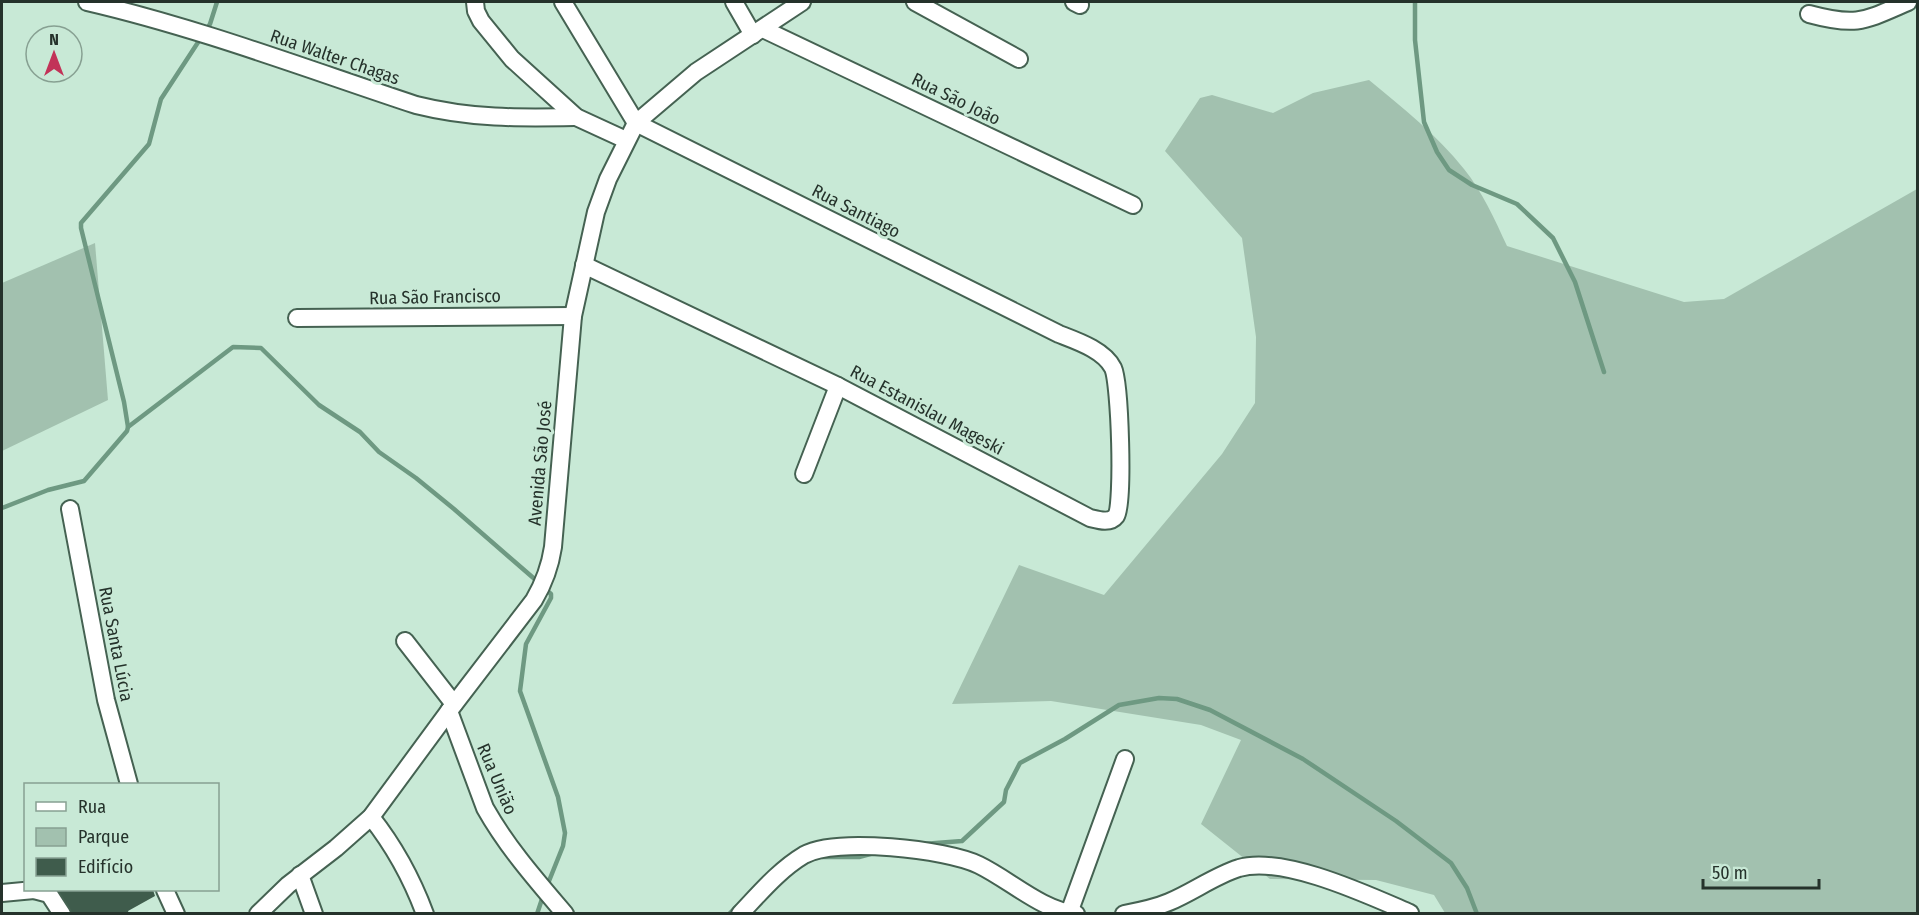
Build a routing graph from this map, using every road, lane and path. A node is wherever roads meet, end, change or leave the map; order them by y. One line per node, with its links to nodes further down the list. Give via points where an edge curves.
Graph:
1 (87, 2): 8 (street, Rua Walter Chagas)
2 (475, 2): 12 (street, via 476,11 495,41)
3 (563, 2): 13 (street)
4 (734, 2): 10 (street)
5 (802, 2): 10 (street, Avenida São José)
6 (915, 2): 11 (street)
7 (1908, 2): 9 (street, via 1866,20 1830,20)
8 (144, 8): 12 (street, Rua Walter Chagas, via 446,113 506,118)
9 (1809, 14)
10 (758, 32): 13 (street, Avenida São José, via 696,72); 15 (street, Rua São João)
11 (1019, 59)
12 (576, 117): 14 (street)
13 (636, 123): 14 (street, Avenida São José); 19 (street, Rua Santiago, via 1086,345)
14 (626, 140): 16 (street, Avenida São José, via 596,212)
15 (1133, 205)
16 (584, 265): 17 (street, Avenida São José); 20 (street, Rua Estanislau Mageski)
17 (573, 316): 18 (street, Rua São Francisco); 24 (street, Avenida São José, via 553,547 546,576 534,600)
18 (297, 318)
19 (1113, 367): 20 (street, Rua Estanislau Mageski, via 1119,403 1119,506 1113,519 1107,520 1090,518)
20 (838, 386): 21 (street)
21 (804, 474)
22 (70, 508): 26 (street, Rua Santa Lúcia, via 106,700)
23 (405, 641): 24 (street, Rua União)
24 (452, 708): 27 (street, Avenida São José); 40 (street, Rua União, via 492,822)
25 (1125, 759): 33 (street)
26 (129, 783)
27 (371, 817): 28 (street, Avenida São José); 39 (street, via 399,858)
28 (300, 875): 37 (street, Avenida São José); 38 (street)
29 (24, 891): 32 (street)
30 (38, 891): 35 (street, via 49,894)
31 (165, 891): 36 (street)
32 (2, 893)
33 (1069, 913): 41 (street, via 954,856 858,847 819,849 806,855 782,871); 42 (street)
34 (1410, 913): 43 (street, via 1300,872 1253,865 1221,875 1168,903)
35 (62, 914)
36 (176, 914)
37 (258, 914)
38 (314, 914)
39 (425, 914)
40 (565, 914)
41 (740, 914)
42 (1076, 914)
43 (1124, 914)

